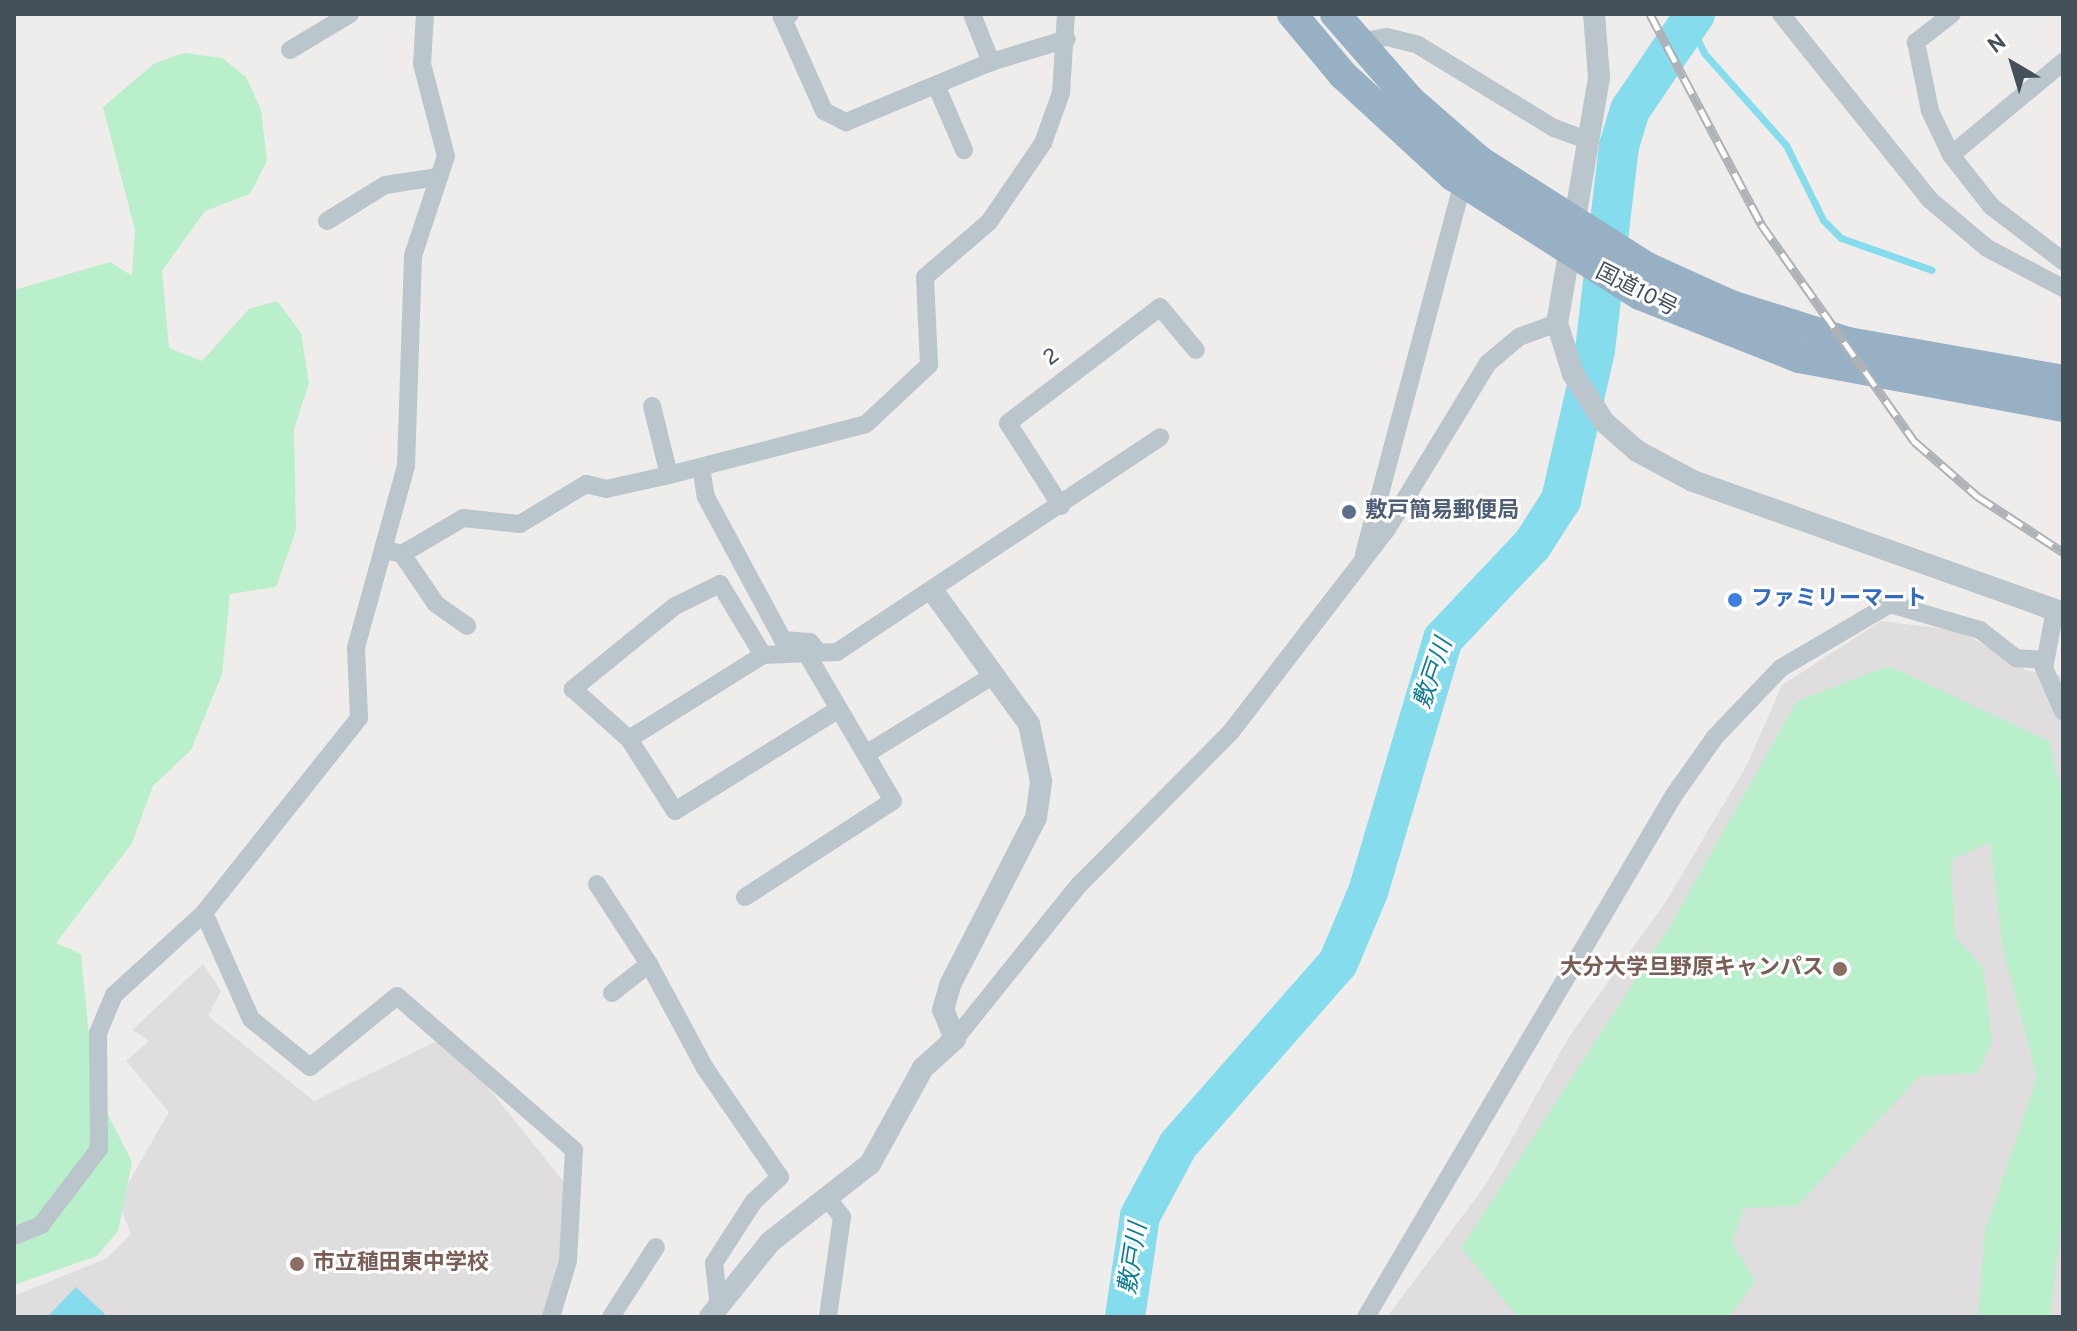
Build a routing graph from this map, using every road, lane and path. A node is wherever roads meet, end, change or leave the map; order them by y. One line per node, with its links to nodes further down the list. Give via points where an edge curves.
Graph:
1 (350, 14): 2 (street); 14 (street)
2 (366, 14)
3 (425, 14): 21 (street, via 422,64 445,147)
4 (790, 14): 17 (street, via 782,17 824,111 846,122)
5 (972, 14): 15 (street)
6 (1066, 14): 12 (street)
7 (1292, 14): 22 (highway, 国道10号, via 1370,101)
8 (1335, 14): 13 (highway, 国道10号)
9 (1594, 14): 18 (street, via 1599,78)
10 (1781, 14): 26 (street, via 1929,199 1987,248)
11 (1952, 14): 20 (street, via 1916,42 1920,83)
12 (1067, 39): 15 (street); 34 (street, via 1061,93 1036,155 989,222 925,277 929,365 866,424)
13 (1358, 42): 18 (street, via 1387,37 1418,45 1554,128); 25 (highway, 国道10号, via 1436,125)
14 (290, 50)
15 (991, 62): 17 (street)
16 (2063, 62): 20 (street)
17 (936, 85): 19 (street)
18 (1587, 140): 27 (street)
19 (964, 150)
20 (1951, 155): 24 (street, via 1991,206)
21 (438, 177): 23 (street, via 385,185); 37 (street, via 413,256 406,466)
22 (1463, 183): 25 (highway, 国道10号, via 1526,228); 38 (street)
23 (327, 221)
24 (2063, 261)
25 (1643, 281): 29 (highway, 国道10号); 29 (highway, 国道10号, via 1817,363)
26 (2063, 288)
27 (1557, 323): 38 (street, via 1519,337 1488,363); 40 (street, via 1573,374 1593,408 1637,451 1693,481)
28 (1196, 350): 36 (street, 2, via 1160,307 1008,423)
29 (1961, 378): 30 (highway, 国道10号); 32 (highway, 国道10号)
30 (2063, 380)
31 (652, 406): 35 (street)
32 (2063, 407)
33 (1160, 437): 36 (street)
34 (701, 467): 35 (street); 42 (street, via 706,497 783,640 810,642)
35 (669, 475): 37 (street, via 606,489 586,484 520,524 463,518)
36 (1061, 506): 39 (street)
37 (393, 552): 41 (street, via 436,604); 52 (street, via 356,648 359,718)
38 (1360, 568): 55 (street, via 1216,750 1079,885)
39 (934, 593): 42 (street, via 837,652); 45 (street)
40 (2059, 612): 44 (street)
41 (467, 626)
42 (812, 653): 43 (street); 46 (street)
43 (763, 655): 48 (street); 48 (street, via 720,584 675,606 573,689)
44 (2045, 660): 47 (street); 63 (street, via 2016,658 1980,630 1890,604 1781,668 1715,737 1674,795)
45 (994, 675): 49 (street); 55 (street, via 1029,724 1041,781 1024,853 950,985 943,1010)
46 (839, 709): 48 (street, via 675,811); 49 (street)
47 (2063, 711)
48 (629, 739)
49 (866, 754): 51 (street, via 893,801)
50 (597, 884): 53 (street)
51 (745, 897)
52 (204, 913): 57 (street, via 114,995 98,1033 99,1149 41,1225); 60 (street, via 251,1019 310,1067 397,996 574,1150 568,1261)
53 (649, 964): 54 (street); 59 (street, via 705,1068 780,1177 754,1201 714,1263)
54 (612, 993)
55 (955, 1039): 56 (street, via 923,1068 870,1164)
56 (828, 1199): 59 (street, via 770,1242); 62 (street, via 842,1217)
57 (14, 1236)
58 (656, 1247): 61 (street)
59 (714, 1312)
60 (551, 1317)
61 (611, 1317)
62 (828, 1317)
63 (1366, 1317)

